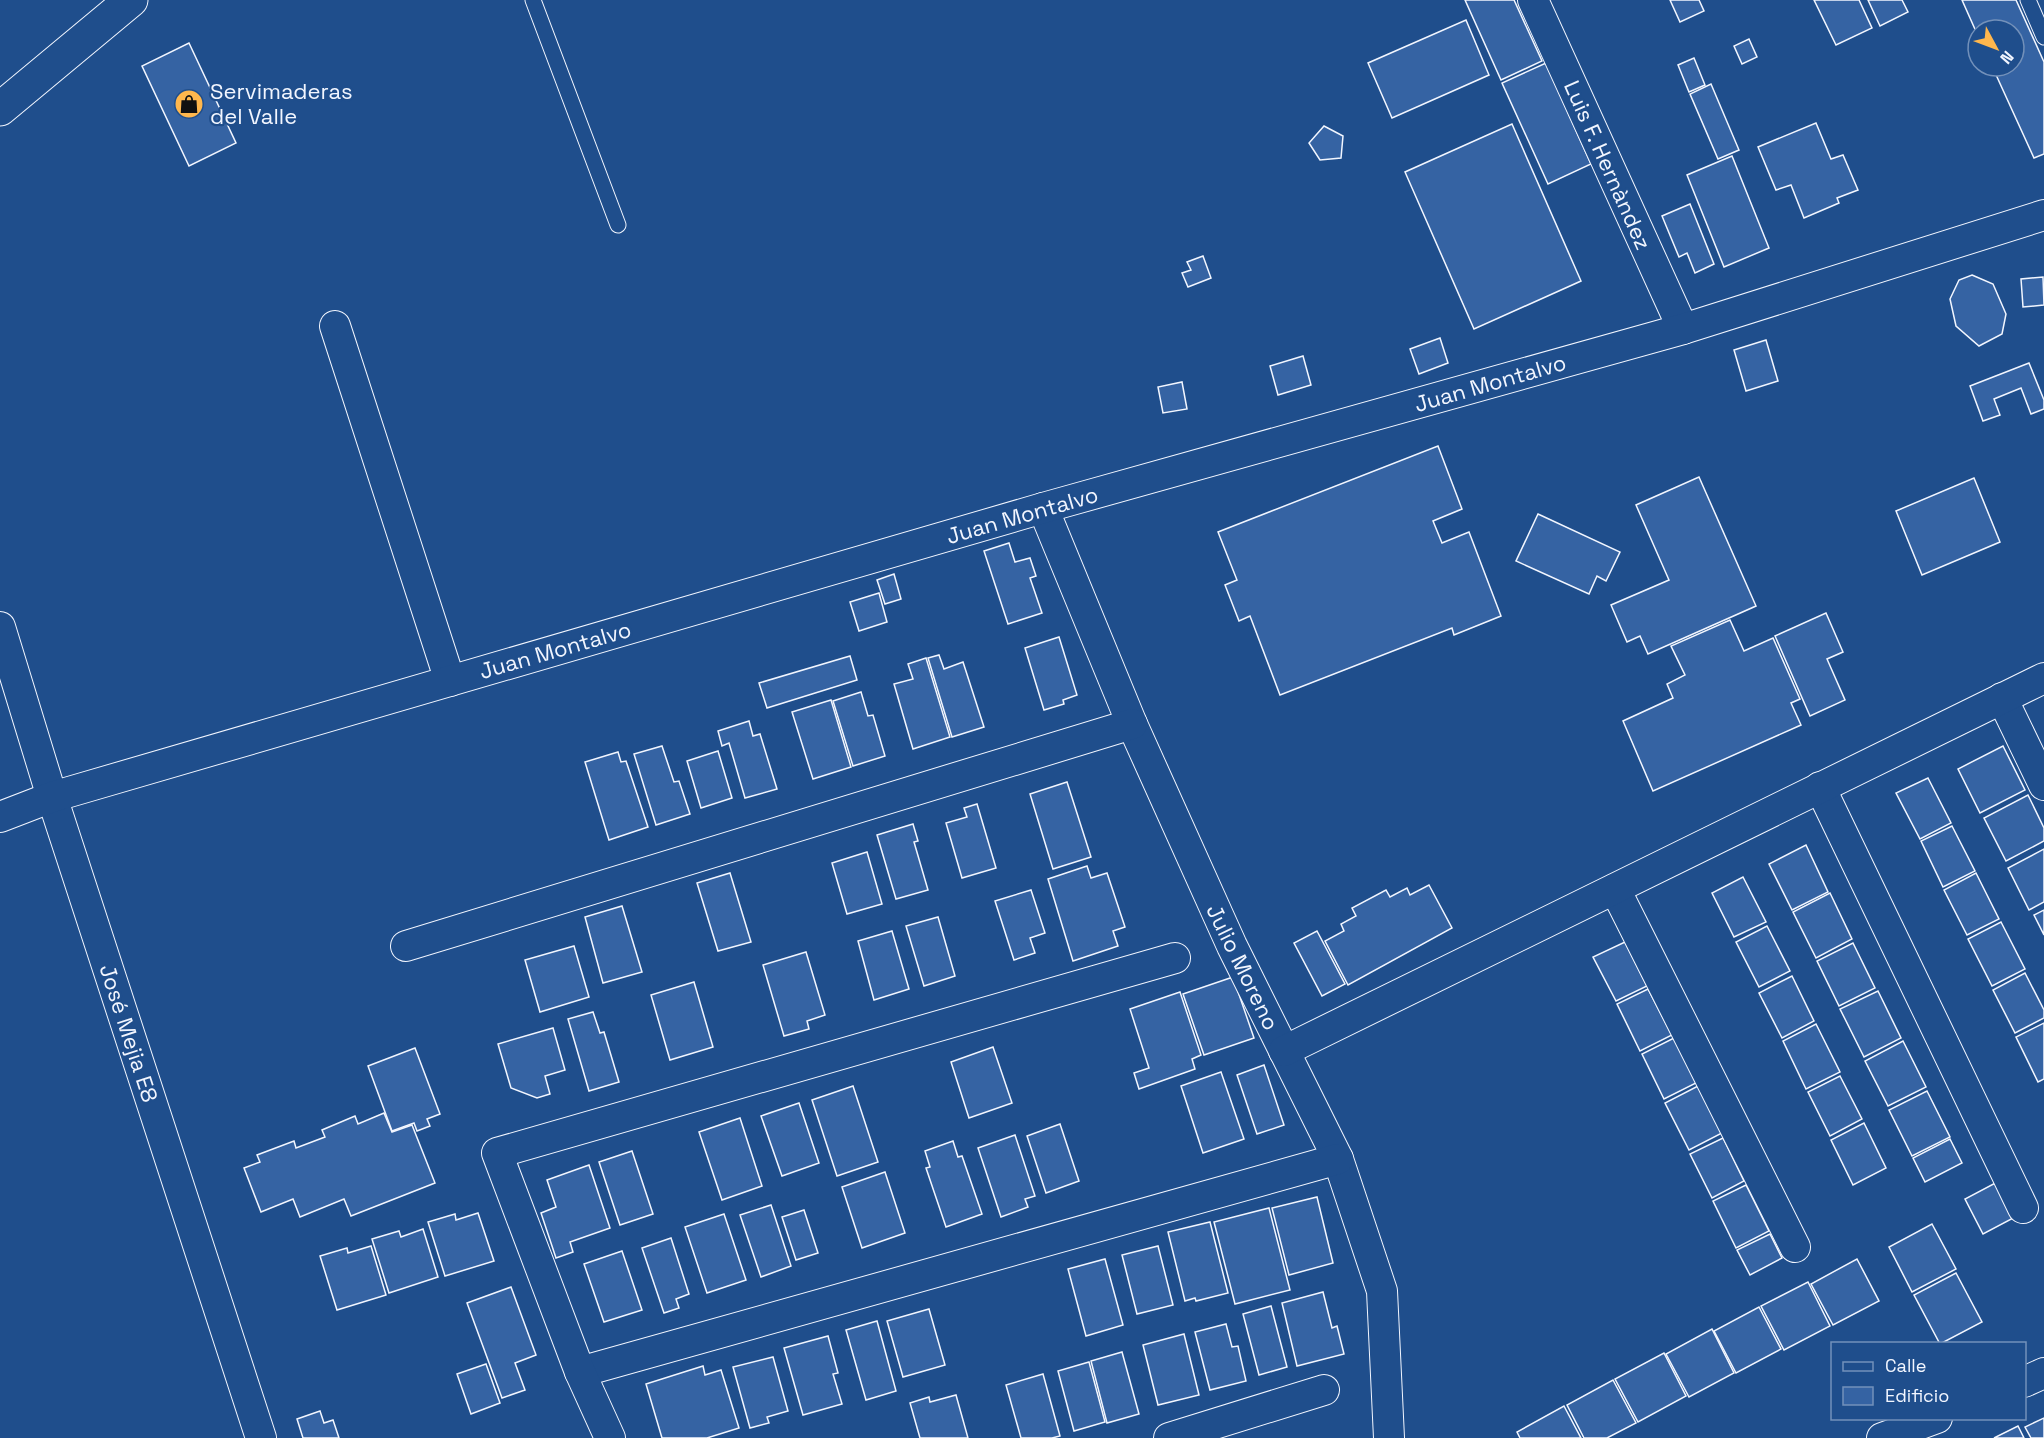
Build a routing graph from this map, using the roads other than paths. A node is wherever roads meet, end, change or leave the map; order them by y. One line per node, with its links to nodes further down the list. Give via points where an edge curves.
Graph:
1 (131, 0): 6 (main road)
2 (533, 0): 8 (lane)
3 (1533, 0): 10 (street, Luis F. Hernàndez)
4 (2028, 0): 5 (lane)
5 (2044, 37)
6 (0, 109)
7 (2044, 214): 10 (street, Juan Montalvo)
8 (618, 225)
9 (335, 326): 14 (street)
10 (1683, 329): 11 (street, Juan Montalvo)
11 (1043, 508): 14 (street, Juan Montalvo); 16 (street, Julio Moreno)
12 (0, 627): 19 (street, José Mejia E8)
13 (2044, 678): 15 (street)
14 (450, 681): 19 (street, Juan Montalvo)
15 (2002, 698): 17 (street); 18 (street)
16 (1132, 724): 22 (street); 24 (street, Julio Moreno)
17 (2044, 784)
18 (1820, 788): 21 (street); 26 (street)
19 (52, 797): 20 (street, Juan Montalvo); 33 (street, José Mejia E8)
20 (0, 817)
21 (1615, 889): 24 (street); 27 (street)
22 (406, 946)
23 (1175, 957): 28 (street, via 497,1153)
24 (1284, 1051): 25 (street, Julio Moreno)
25 (1338, 1159): 28 (street); 36 (street, Julio Moreno, via 1382,1291)
26 (2023, 1208)
27 (1795, 1247)
28 (580, 1372): 34 (street)
29 (2044, 1373): 30 (street)
30 (2026, 1382)
31 (1324, 1390): 35 (street)
32 (1934, 1420): 37 (street)
33 (261, 1438)
34 (610, 1438)
35 (1169, 1438)
36 (1389, 1438)
37 (1882, 1438)

